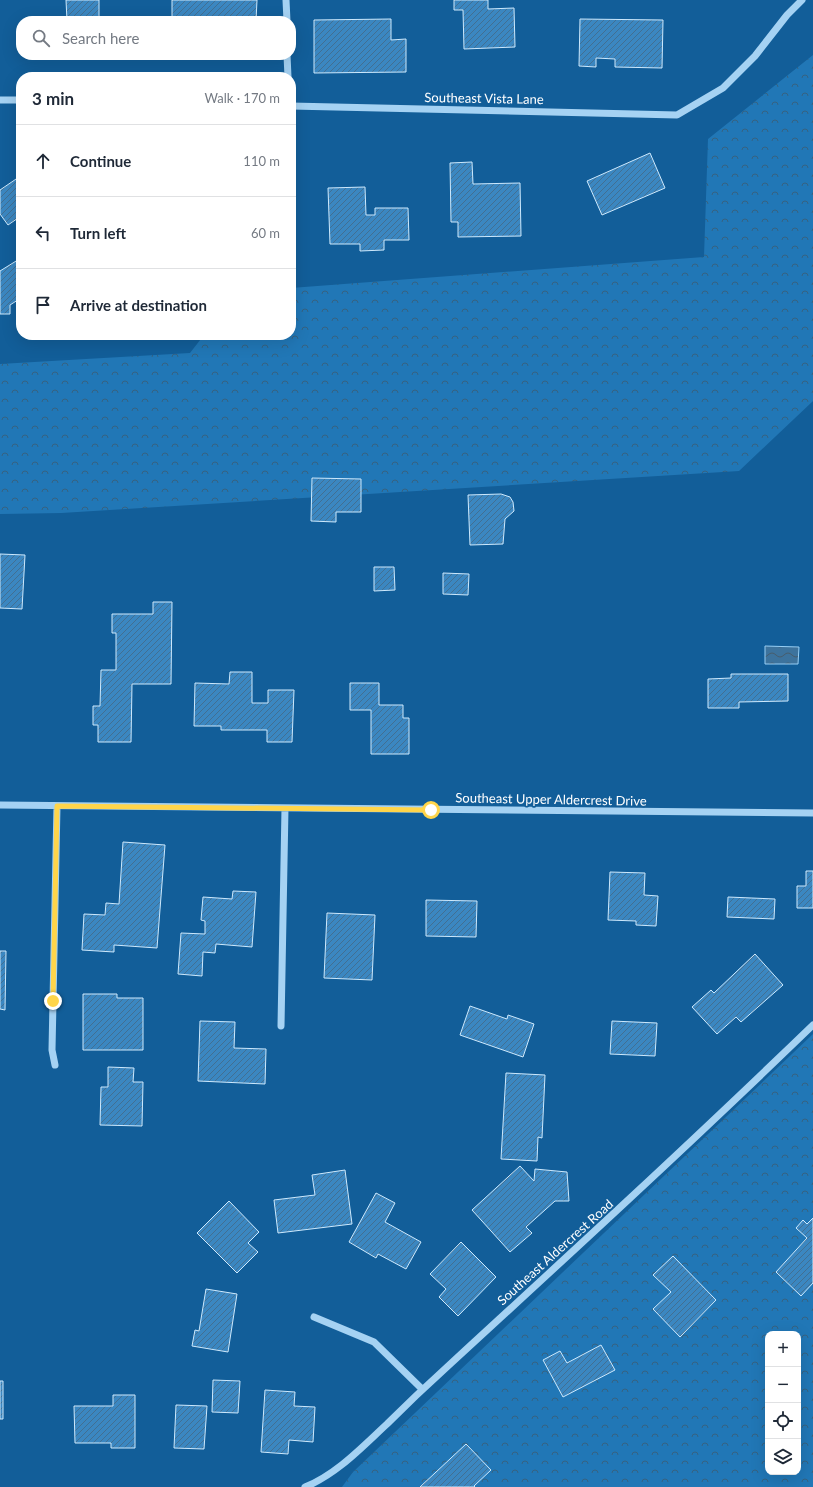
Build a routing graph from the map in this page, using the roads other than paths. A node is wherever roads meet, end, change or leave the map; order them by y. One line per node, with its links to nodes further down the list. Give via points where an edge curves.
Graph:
1 (286, 0): 3 (street)
2 (802, 0): 8 (street, Southeast Vista Lane, via 755,56 723,88 677,115)
3 (287, 16)
4 (287, 60): 5 (street)
5 (288, 72)
6 (0, 100): 7 (street)
7 (16, 100)
8 (296, 106)
9 (0, 805): 10 (street, Southeast Upper Aldercrest Drive)
10 (57, 806): 11 (street, Southeast Upper Aldercrest Drive); 15 (street, via 52,1050)
11 (285, 808): 12 (street, Southeast Upper Aldercrest Drive); 14 (street)
12 (813, 813)
13 (813, 1025): 17 (street, Southeast Aldercrest Road, via 643,1187)
14 (281, 1026)
15 (55, 1065)
16 (314, 1317): 17 (street, via 374,1342)
17 (422, 1389): 18 (street, Southeast Aldercrest Road, via 359,1451)
18 (315, 1485): 19 (street, Southeast Aldercrest Road)
19 (305, 1487)

